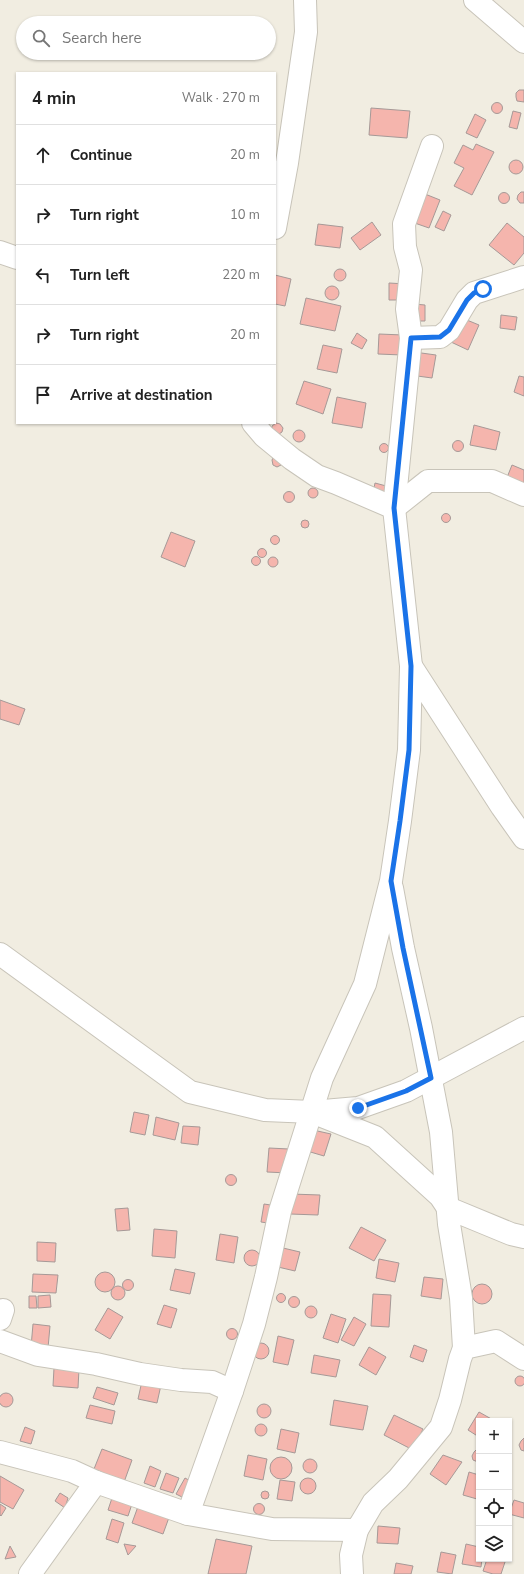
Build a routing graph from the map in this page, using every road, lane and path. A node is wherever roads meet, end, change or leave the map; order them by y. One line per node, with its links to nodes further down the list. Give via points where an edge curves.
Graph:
1 (305, 0): 5 (street, via 306,32)
2 (474, 0): 3 (street)
3 (524, 42)
4 (432, 146): 9 (street, via 404,224 405,247 411,270 407,309)
5 (276, 223)
6 (0, 252): 7 (street)
7 (16, 258)
8 (524, 277): 9 (street, via 474,293 449,330 440,337)
9 (411, 338): 12 (street)
10 (254, 424): 12 (street, via 275,446 317,476)
11 (524, 495): 12 (street, via 492,481 428,481)
12 (394, 508): 13 (street)
13 (411, 666): 14 (street); 15 (street, via 409,750)
14 (524, 838)
15 (391, 881): 18 (street); 19 (street, via 365,984 322,1078)
16 (0, 954): 19 (street, via 190,1092 265,1110)
17 (524, 1028): 18 (street)
18 (431, 1078): 19 (street, via 406,1091 358,1108); 20 (street, via 441,1132)
19 (312, 1112): 20 (street, via 375,1137 440,1196); 25 (street, via 280,1211 254,1324)
20 (448, 1208): 21 (street); 23 (street, via 461,1298)
21 (524, 1237)
22 (0, 1341): 25 (street, via 38,1355 181,1380 212,1382)
23 (464, 1348): 24 (street, via 496,1341); 29 (street, via 440,1427 398,1479 373,1503)
24 (524, 1358)
25 (232, 1391): 28 (street)
26 (0, 1452): 27 (street, via 72,1471)
27 (96, 1482): 28 (street); 30 (street)
28 (188, 1514): 29 (street, via 272,1529)
29 (357, 1530): 31 (street, via 351,1555)
30 (30, 1574)
31 (352, 1574)

